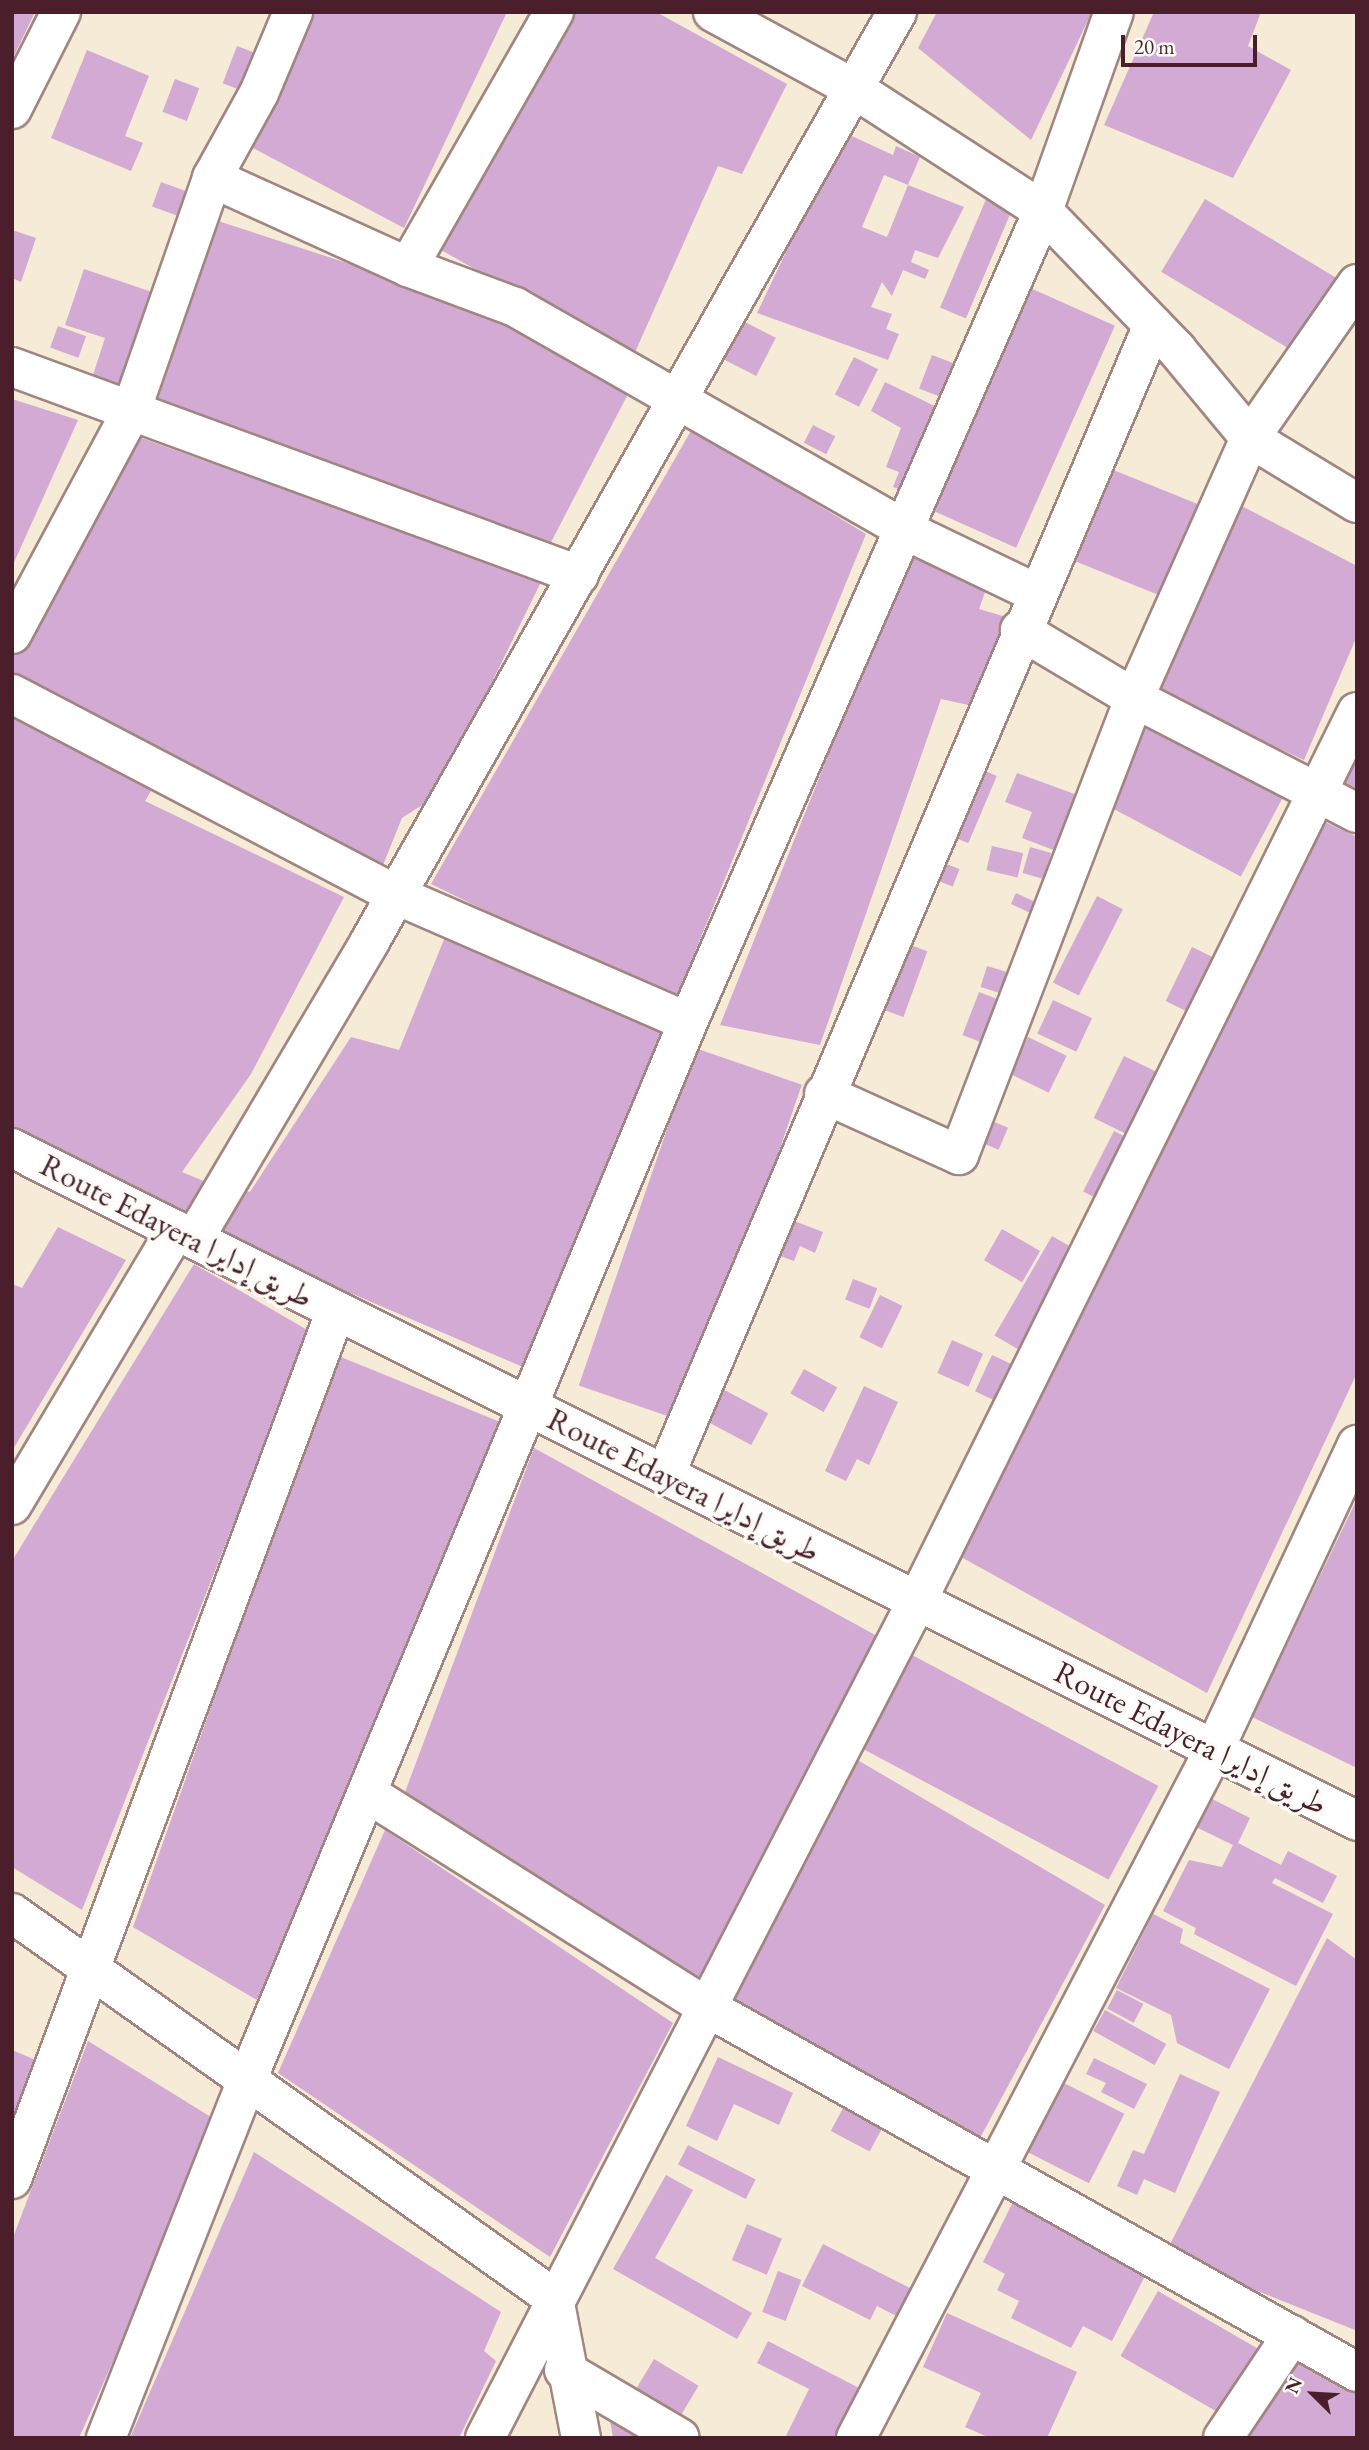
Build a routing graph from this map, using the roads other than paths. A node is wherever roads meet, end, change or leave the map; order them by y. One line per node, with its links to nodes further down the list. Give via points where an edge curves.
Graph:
1 (61, 12): 8 (street)
2 (293, 12): 9 (street, via 259,93)
3 (554, 12): 11 (street)
4 (713, 12): 7 (street)
5 (897, 12): 7 (street)
6 (1114, 12): 10 (street)
7 (853, 88): 10 (street); 15 (street)
8 (12, 109)
9 (212, 178): 11 (street); 16 (street)
10 (1043, 211): 13 (street); 19 (street)
11 (408, 267): 15 (street, via 515,306)
12 (1357, 284): 17 (street)
13 (1153, 325): 17 (street); 21 (street)
14 (12, 367): 16 (street)
15 (677, 400): 19 (street); 20 (street)
16 (130, 414): 20 (street); 23 (street)
17 (1250, 438): 18 (street); 25 (street)
18 (1357, 503)
19 (907, 531): 21 (street); 30 (street)
20 (579, 575): 29 (street)
21 (1036, 593): 22 (street)
22 (1020, 630): 25 (street); 31 (street)
23 (12, 634)
24 (12, 694): 29 (street)
25 (1134, 698): 27 (street); 31 (street, via 959,1155)
26 (1357, 712): 27 (street)
27 (1316, 793): 28 (street); 39 (street)
28 (1357, 813)
29 (396, 895): 30 (street); 33 (street)
30 (688, 1022): 35 (street)
31 (824, 1094): 37 (street)
32 (12, 1148): 33 (street, Route Edayera طريق إدايرا)
33 (185, 1234): 34 (street, Route Edayera طريق إدايرا); 38 (street)
34 (336, 1310): 35 (street, Route Edayera طريق إدايرا); 44 (street)
35 (530, 1407): 37 (street, Route Edayera طريق إدايرا); 41 (street)
36 (1357, 1445): 40 (street)
37 (665, 1475): 39 (street, Route Edayera طريق إدايرا)
38 (12, 1505)
39 (917, 1601): 40 (street, Route Edayera طريق إدايرا); 45 (street)
40 (1214, 1750): 42 (street, Route Edayera طريق إدايرا); 47 (street)
41 (370, 1795): 45 (street); 46 (street)
42 (1357, 1821)
43 (12, 1913): 44 (street)
44 (87, 1966): 46 (street); 48 (street)
45 (708, 2008): 47 (street); 49 (street)
46 (247, 2080): 49 (street); 53 (street)
47 (996, 2168): 50 (street); 57 (street)
48 (12, 2179)
49 (554, 2298): 51 (street); 54 (street)
50 (1292, 2335): 52 (street); 58 (street)
51 (564, 2370): 55 (street); 56 (street)
52 (1357, 2372)
53 (106, 2438)
54 (485, 2438)
55 (581, 2438)
56 (680, 2438)
57 (856, 2438)
58 (1223, 2438)

